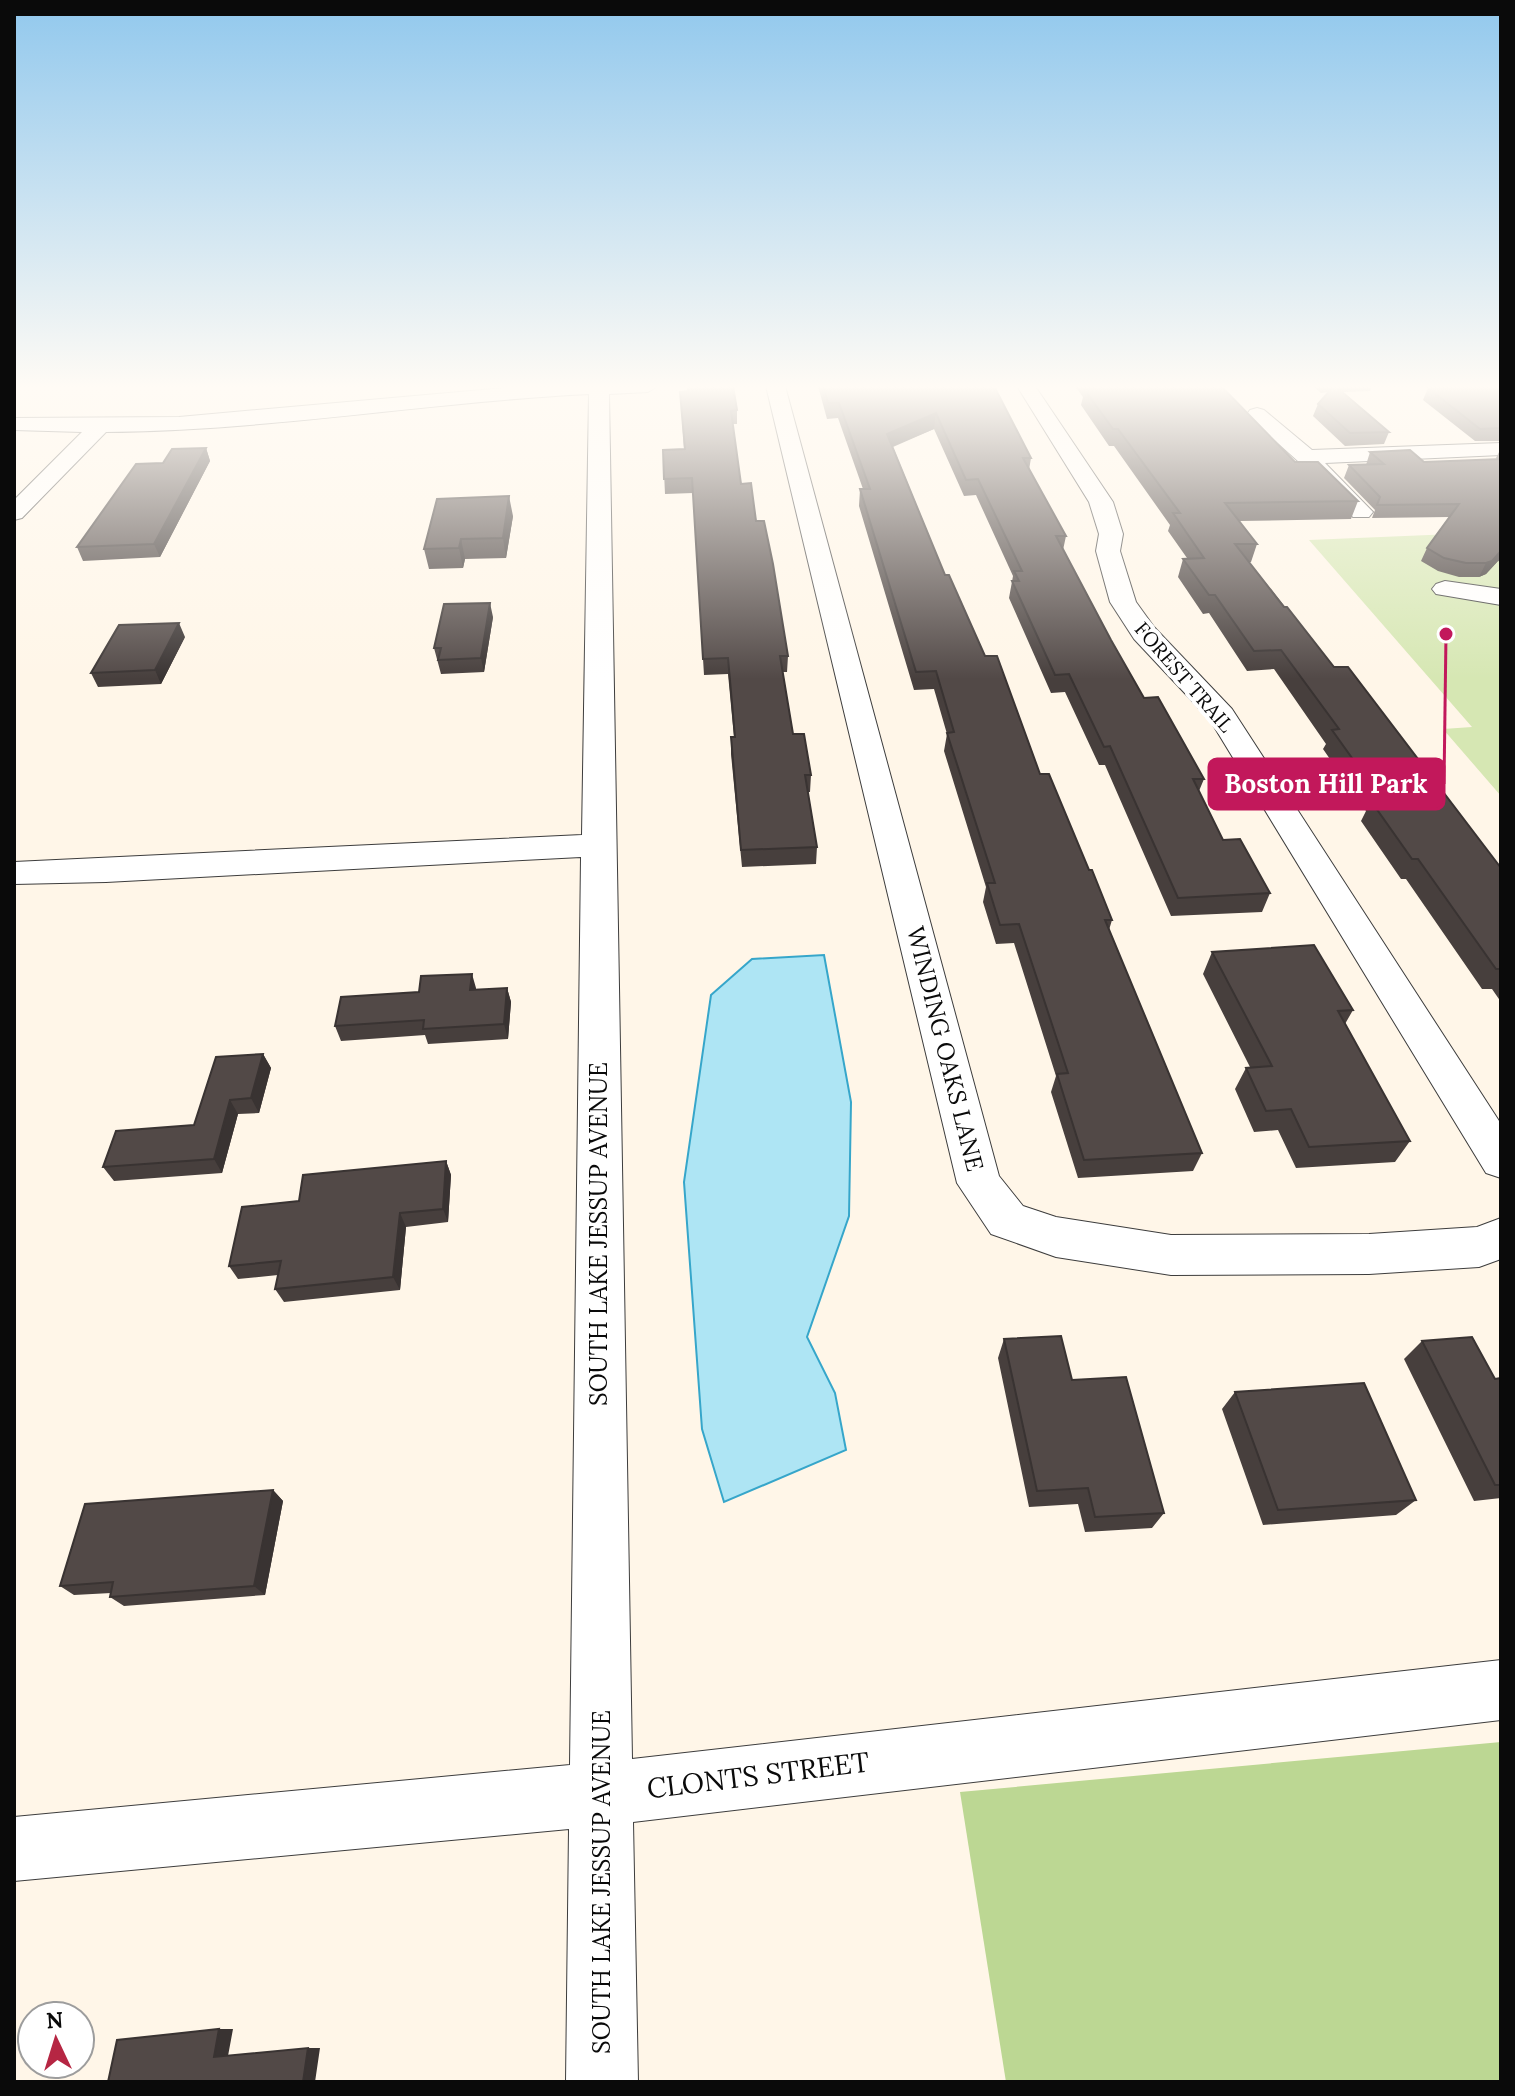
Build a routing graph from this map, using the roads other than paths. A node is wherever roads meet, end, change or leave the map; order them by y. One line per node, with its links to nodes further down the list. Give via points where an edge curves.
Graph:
1 (43, 484): 7 (street)
2 (599, 484): 10 (street, SOUTH LAKE JESSUP AVENUE)
3 (800, 484): 13 (street, WINDING OAKS LANE, via 979,1183 1007,1220 1056,1237 1171,1255 1369,1254 1479,1247)
4 (1089, 484): 12 (street, FOREST TRAIL, via 1111,534 1108,551 1123,602 1144,633 1222,715)
5 (1333, 484): 6 (street)
6 (1361, 512)
7 (14, 513)
8 (1445, 589): 9 (street)
9 (1501, 597)
10 (598, 845): 11 (street); 15 (street, SOUTH LAKE JESSUP AVENUE)
11 (14, 873)
12 (1501, 1160)
13 (1501, 1238)
14 (1501, 1690): 15 (street, CLONTS STREET)
15 (602, 1794): 16 (street, CLONTS STREET); 17 (street, SOUTH LAKE JESSUP AVENUE)
16 (14, 1849)
17 (602, 2082)

